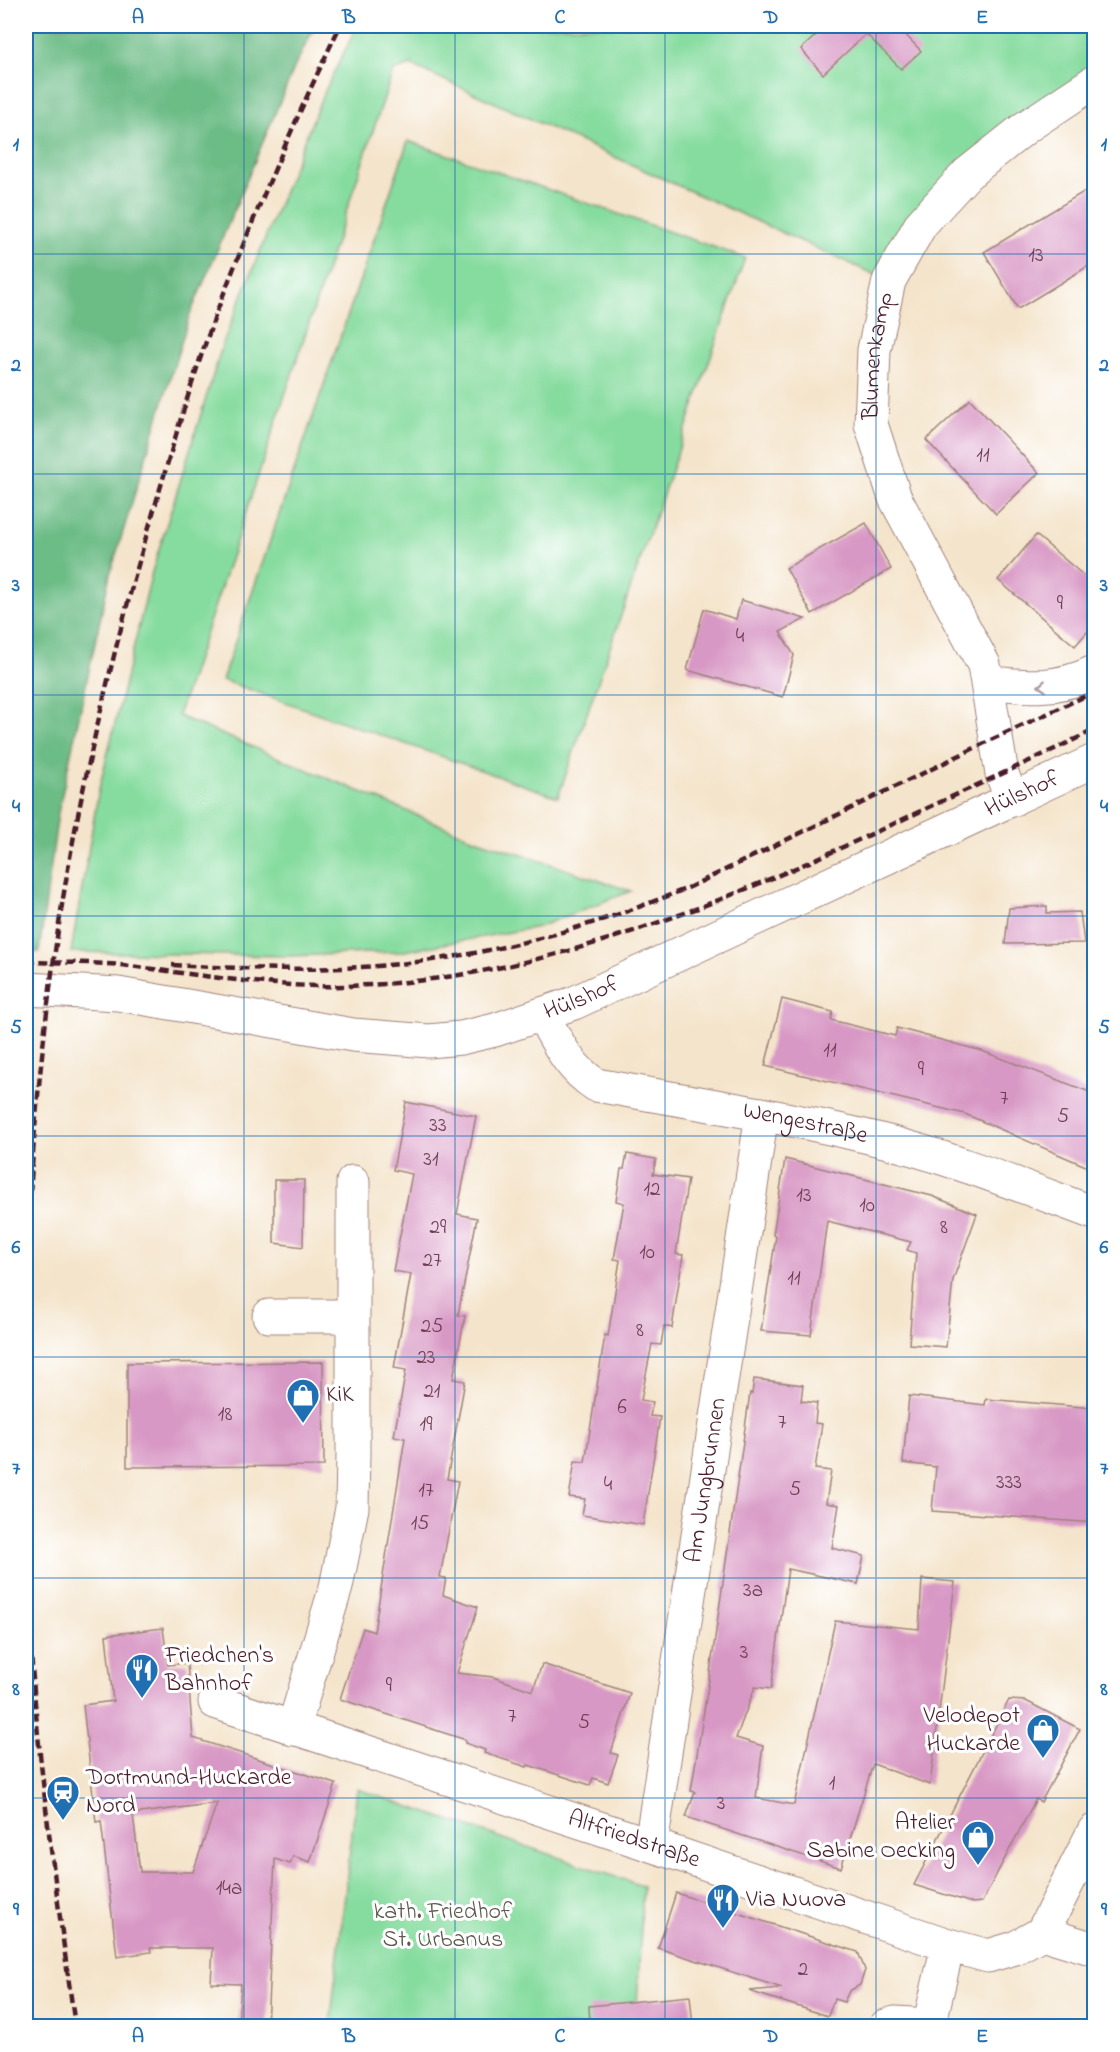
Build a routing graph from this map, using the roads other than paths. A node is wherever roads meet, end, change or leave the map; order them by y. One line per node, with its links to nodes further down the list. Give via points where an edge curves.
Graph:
1 (1095, 82): 3 (street, Blumenkamp, via 1026,127 967,174 921,224 889,281 874,350 871,424 894,498 978,652)
2 (1095, 672): 3 (street, one-way to 3, via 1045,687)
3 (988, 682): 5 (street, Blumenkamp, via 1002,774)
4 (1095, 761): 5 (street, Hülshof)
5 (1012, 800): 7 (street, Hülshof, via 685,953)
6 (26, 989): 7 (street, Hülshof, via 118,994 326,1031 401,1040 461,1038)
7 (542, 1014): 8 (street, Wengestraße, via 565,1056 596,1085)
8 (762, 1114): 10 (street, Wengestraße, via 908,1148); 16 (street, Am Jungbrunnen)
9 (353, 1182): 12 (street)
10 (1095, 1213)
11 (269, 1316): 12 (street)
12 (352, 1316): 14 (street, via 350,1519 336,1587)
13 (215, 1702): 14 (street, Altfriedstraße)
14 (293, 1729): 16 (street, Altfriedstraße)
15 (1095, 1832): 17 (street)
16 (651, 1845): 18 (street, Altfriedstraße)
17 (1042, 1934): 18 (street, Altfriedstraße, via 988,1956); 19 (street)
18 (948, 1945): 21 (street)
19 (1095, 1949)
20 (886, 2026): 21 (street)
21 (929, 2026)

